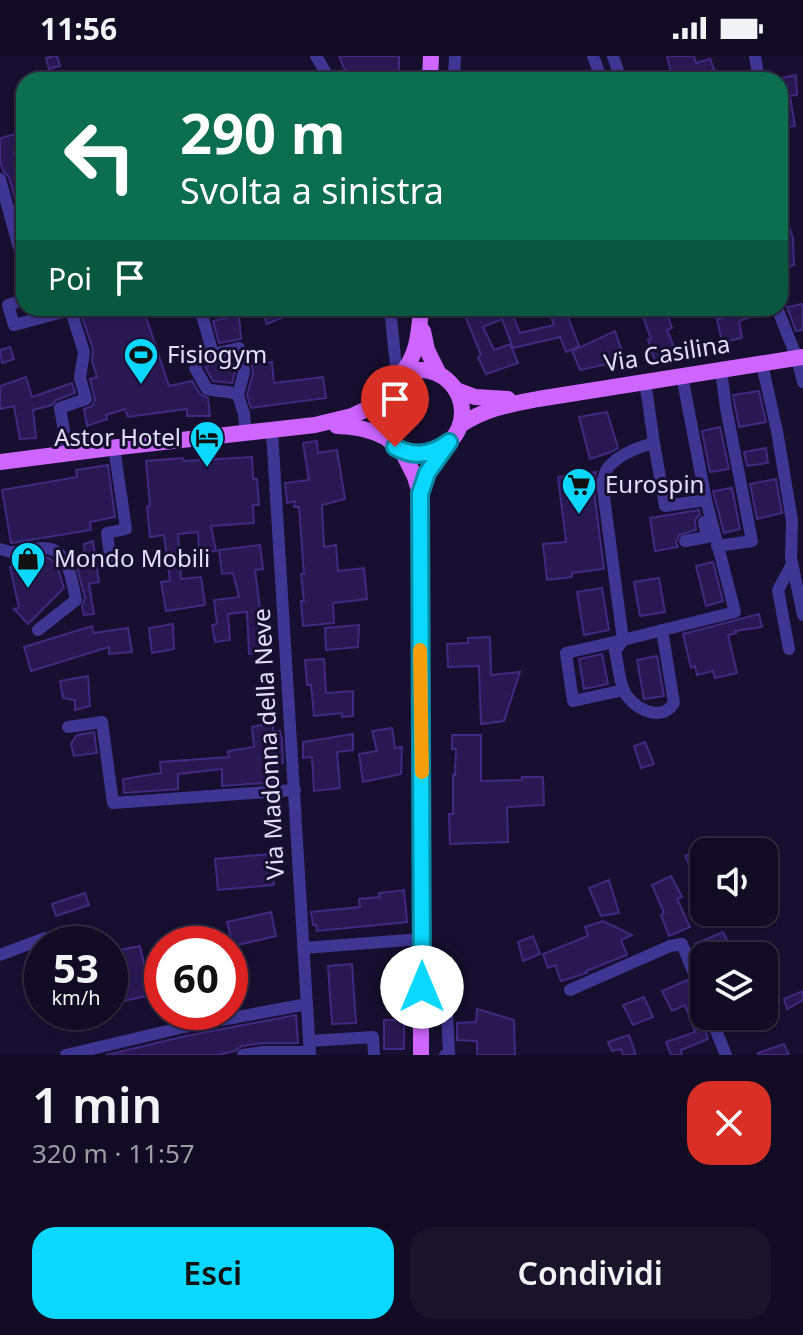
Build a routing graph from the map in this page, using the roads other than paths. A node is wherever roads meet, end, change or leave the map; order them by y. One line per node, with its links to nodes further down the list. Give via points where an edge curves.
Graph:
1 (0, 179): 2 (street)
2 (16, 237)
3 (16, 302): 4 (street, via 8,305 14,325)
4 (46, 316)
5 (72, 316): 33 (street, via 84,352 80,378 86,399 60,408)
6 (202, 316): 11 (street)
7 (391, 316): 16 (street)
8 (421, 316): 16 (main road, via 413,359)
9 (421, 316): 15 (main road, via 427,350)
10 (781, 316): 12 (street)
11 (213, 354): 21 (street, via 239,348 244,372); 21 (street, via 198,360 195,368 207,389)
12 (800, 358): 13 (main road, Via Casilina); 19 (street)
13 (762, 364): 14 (main road, Via Casilina); 41 (street, via 792,521)
14 (721, 370): 17 (main road, Via Casilina); 38 (street, via 752,541)
15 (439, 374): 16 (main road, via 425,370); 20 (main road)
16 (398, 376): 22 (main road)
17 (679, 377): 18 (main road, Via Casilina); 36 (street); 38 (street)
18 (645, 381): 23 (main road, Via Casilina); 30 (street)
19 (803, 382)
20 (456, 390): 23 (main road, Via Casilina, via 497,400); 25 (main road)
21 (238, 395): 27 (street)
22 (379, 399): 24 (main road, via 352,416); 28 (main road, via 379,425)
23 (538, 399): 25 (main road, Via Casilina, via 500,406)
24 (315, 425): 26 (main road); 28 (main road, via 353,426)
25 (460, 425): 29 (main road)
26 (272, 431): 27 (main road); 49 (street, Via Madonna della Neve)
27 (246, 434): 31 (main road)
28 (385, 437): 32 (main road)
29 (449, 442): 32 (main road, via 432,453); 35 (main road, via 427,473)
30 (654, 443): 36 (street, via 665,506); 45 (street, via 621,458 602,482)
31 (114, 447): 33 (main road); 40 (street, via 126,529 107,533)
32 (402, 451): 35 (main road)
33 (68, 453): 34 (main road)
34 (0, 462)
35 (420, 494): 50 (main road)
36 (700, 501): 37 (street, via 707,537)
37 (685, 541)
38 (717, 546): 44 (street, via 735,612)
39 (0, 549): 43 (street, via 13,553 47,547 70,571 76,600)
40 (111, 563)
41 (792, 564): 42 (street); 46 (street, via 778,590)
42 (803, 615)
43 (38, 630)
44 (662, 630): 45 (street); 47 (street, via 674,703 655,714)
45 (623, 640): 47 (street, via 615,651); 47 (street, via 566,653 573,701)
46 (789, 649)
47 (624, 690)
48 (68, 727): 49 (street, via 102,722 113,803)
49 (295, 790): 52 (street, Via Madonna della Neve)
50 (422, 939): 52 (street); 57 (main road)
51 (24, 946): 53 (street)
52 (303, 948): 56 (street, Via Madonna della Neve)
53 (0, 955)
54 (690, 964): 55 (street, via 682,944 670,946)
55 (570, 990)
56 (307, 1004): 59 (street, Via Madonna della Neve); 60 (street)
57 (422, 1010): 63 (main road); 64 (street, via 447,1012)
58 (716, 1030): 65 (street)
59 (309, 1049): 61 (street); 62 (street, via 373,1037)
60 (66, 1055)
61 (243, 1055)
62 (374, 1055)
63 (421, 1055)
64 (445, 1055)
65 (726, 1055)

